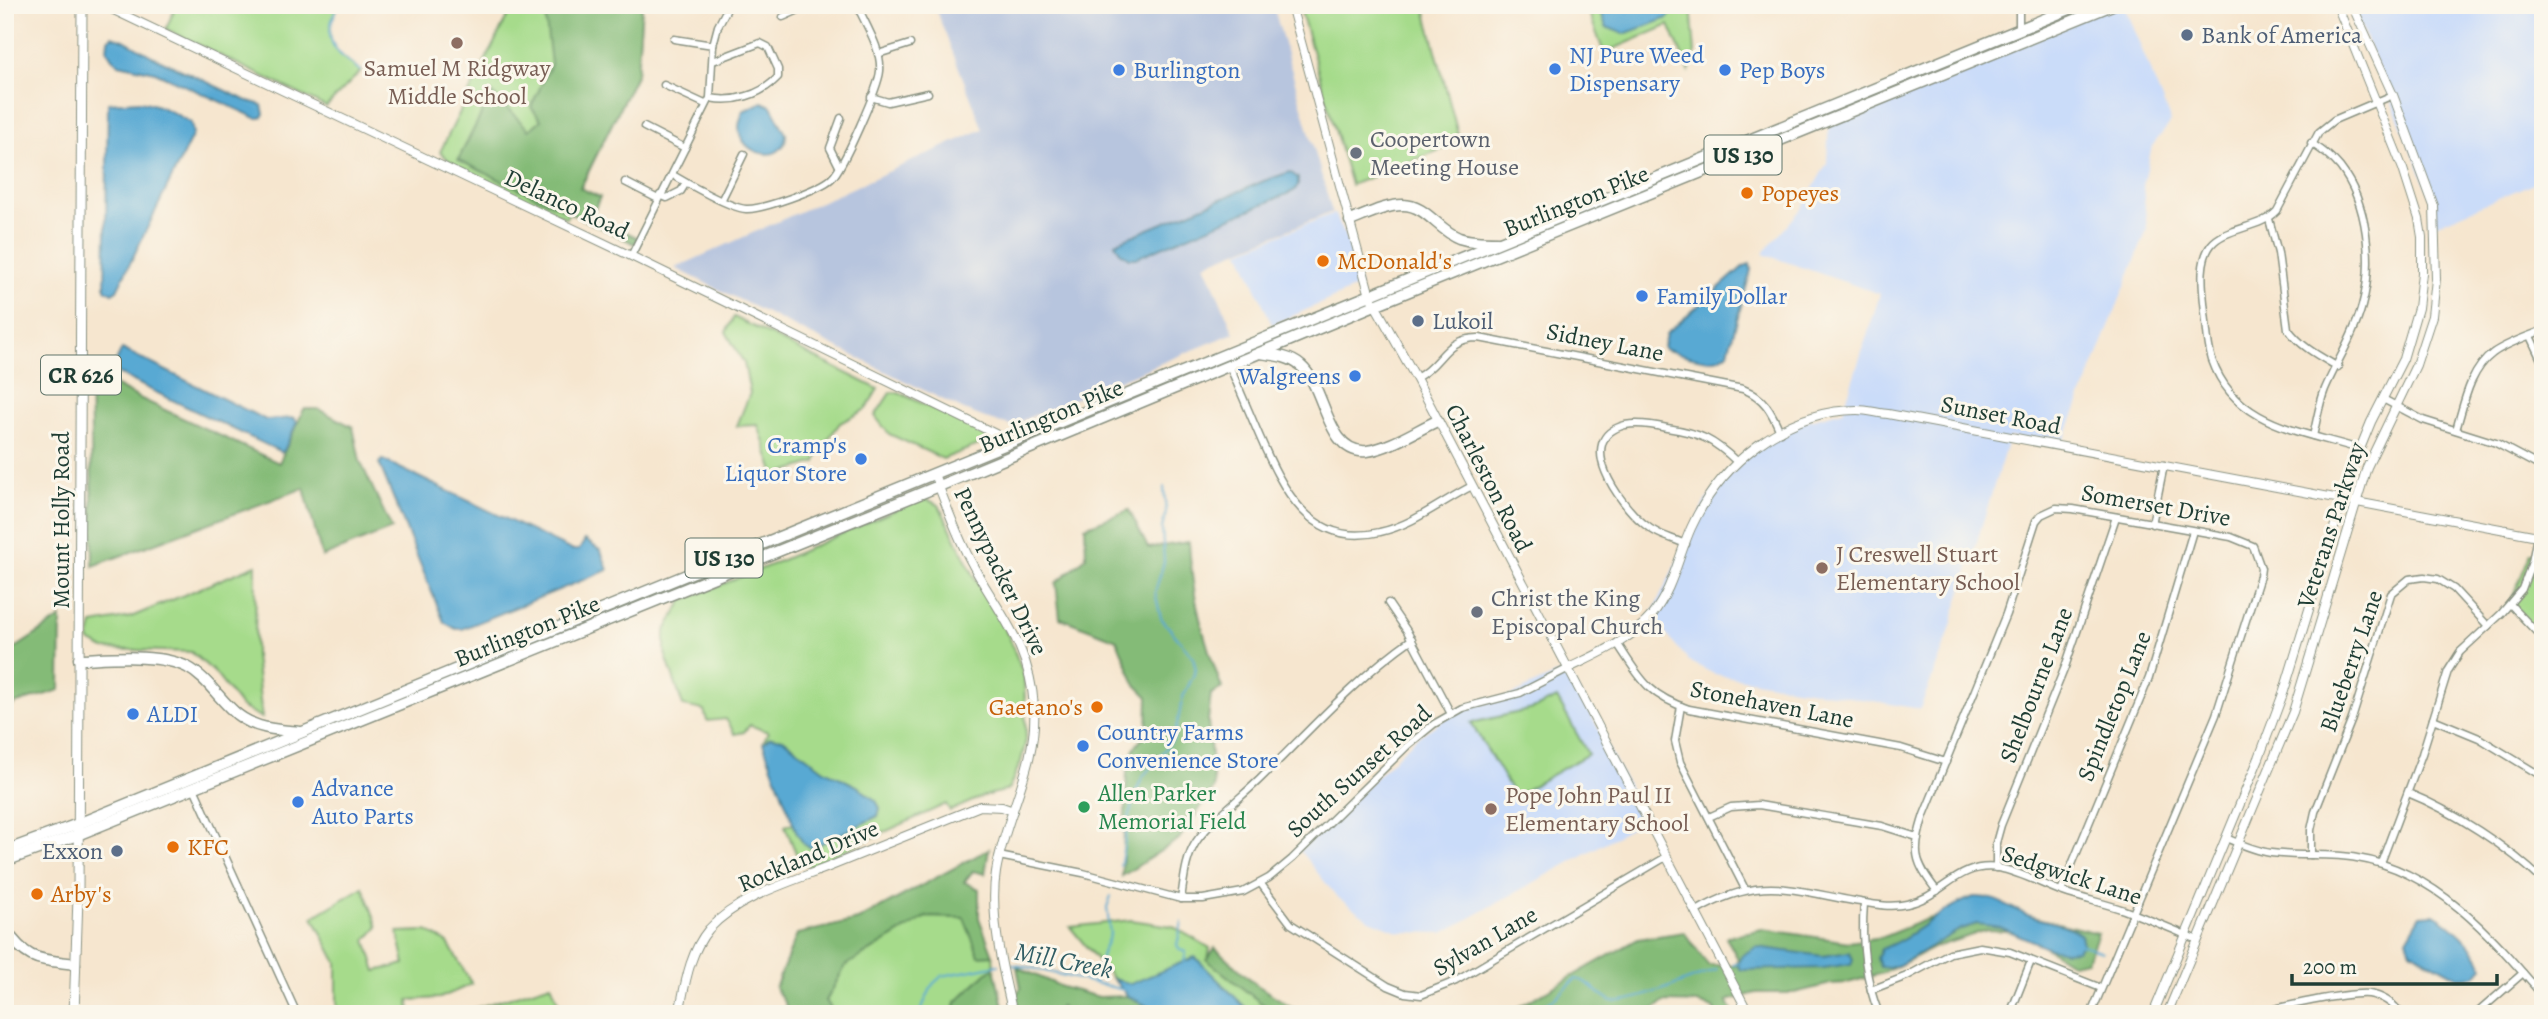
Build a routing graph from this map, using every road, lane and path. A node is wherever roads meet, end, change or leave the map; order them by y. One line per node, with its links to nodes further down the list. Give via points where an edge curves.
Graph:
1 (82, 5): 75 (main road, Mount Holly Road / CR 626)
2 (103, 5): 39 (street, Delanco Road)
3 (729, 5): 16 (street)
4 (810, 5): 12 (street)
5 (857, 5): 17 (street)
6 (1291, 5): 37 (street, Charleston Road)
7 (2019, 5): 13 (street)
8 (2079, 5): 13 (highway, Burlington Pike / US 130)
9 (2112, 5): 40 (highway, Burlington Pike / US 130)
10 (2337, 5): 24 (street, Veterans Parkway)
11 (2352, 5): 21 (street, Veterans Parkway)
12 (783, 17)
13 (2019, 30): 38 (highway, Burlington Pike / US 130)
14 (674, 39): 16 (street)
15 (910, 44): 17 (street)
16 (713, 45): 18 (street)
17 (878, 54): 22 (street, via 881,72)
18 (713, 61): 23 (street); 23 (street, via 760,43 768,47 778,77 744,97)
19 (664, 85): 23 (street)
20 (928, 93): 22 (street, via 888,102)
21 (2393, 95): 24 (street); 49 (street, Veterans Parkway, via 2434,206 2437,255 2432,316)
22 (871, 97): 30 (street)
23 (708, 101): 28 (street)
24 (2376, 102): 27 (street, via 2334,120); 48 (street, Veterans Parkway, via 2409,185 2422,237 2421,290 2414,326)
25 (841, 118): 30 (street, via 830,148)
26 (644, 127): 28 (street)
27 (2311, 143): 36 (street, via 2283,203); 46 (street, via 2343,172 2366,236 2362,305)
28 (685, 148): 31 (street)
29 (744, 154): 35 (street)
30 (839, 166): 35 (street, via 832,178 818,186 758,208 745,209)
31 (673, 176): 33 (street); 34 (street)
32 (625, 182): 34 (street)
33 (686, 183): 34 (street, via 681,191); 35 (street)
34 (659, 197): 39 (street)
35 (722, 199)
36 (2269, 219): 46 (street, via 2288,329 2312,353); 53 (street, via 2213,242 2206,254 2204,296 2211,358 2222,382 2239,402 2283,428)
37 (1350, 221): 38 (highway, via 1393,206 1410,206 1458,238); 40 (street, Charleston Road)
38 (1503, 242): 40 (highway, Burlington Pike / US 130)
39 (631, 256): 54 (street, Delanco Road)
40 (1373, 300): 43 (highway, Burlington Pike / US 130); 47 (street, Charleston Road); 54 (highway, Burlington Pike / US 130)
41 (2543, 330): 42 (street)
42 (2530, 336): 44 (street); 51 (street, via 2493,353 2481,365)
43 (1260, 353): 45 (highway, Burlington Pike / US 130); 50 (highway, via 1301,366 1315,385 1340,440 1354,450 1371,451)
44 (2543, 363)
45 (1229, 365): 60 (highway, Burlington Pike / US 130); 61 (street, via 1279,481 1304,513 1325,527 1362,535 1382,532)
46 (2338, 367): 53 (street, via 2323,394)
47 (1416, 377): 50 (street, Charleston Road); 52 (street, Sidney Lane, via 1433,366 1448,346 1479,338 1743,388 1764,402)
48 (2383, 400): 49 (street); 55 (street, Veterans Parkway)
49 (2395, 406): 51 (street); 63 (street, Veterans Parkway, via 2373,450)
50 (1437, 421): 61 (street, Charleston Road)
51 (2456, 430): 58 (street, via 2496,443)
52 (1780, 432): 56 (street, Sunset Road); 57 (street, Sunset Road, via 1813,418 1858,410)
53 (2313, 436): 55 (street)
54 (1012, 442): 59 (highway, Burlington Pike / US 130)
55 (2359, 449): 62 (street, Veterans Parkway)
56 (1737, 462): 68 (street, Sunset Road, via 1705,501); 68 (street, via 1708,438 1672,428 1625,425 1605,439 1600,457 1616,491 1642,523)
57 (2164, 466): 62 (street, Sunset Road); 65 (street)
58 (2543, 468)
59 (934, 474): 60 (street, Pennypacker Drive); 80 (highway, Burlington Pike / US 130)
60 (939, 486): 83 (highway, Burlington Pike / US 130); 85 (street, Pennypacker Drive, via 969,558 1018,640 1030,679 1032,746)
61 (1472, 486): 76 (street, Charleston Road)
62 (2343, 499): 63 (street, Sunset Road); 89 (street, Veterans Parkway, via 2284,691)
63 (2357, 502): 67 (street, Sunset Road); 90 (street, Veterans Parkway, via 2293,712)
64 (2116, 517): 65 (street, Somerset Drive); 81 (street, Somerset Drive, via 2056,508 2036,521 2006,614); 97 (street, Shelbourne Lane, via 2074,645 2001,825)
65 (2152, 524): 66 (street, Somerset Drive)
66 (2193, 531): 102 (street, Spindletop Lane, via 2149,678); 106 (street, Somerset Drive, via 2253,546 2260,576 2216,715)
67 (2540, 536): 70 (street, via 2525,582)
68 (1686, 544): 74 (street, Sunset Road, via 1659,605)
69 (1388, 603): 72 (street)
70 (2510, 604): 71 (street); 73 (street)
71 (2488, 626): 79 (street, via 2453,661); 92 (street, Blueberry Lane, via 2454,589 2438,579 2409,579 2390,594 2352,719 2315,812)
72 (1412, 639): 78 (street); 103 (street, via 1373,667 1205,830 1186,865)
73 (2543, 639)
74 (1617, 643): 76 (street, Sunset Road); 77 (street, Stonehaven Lane, via 1647,687)
75 (79, 659): 80 (highway, via 151,659 185,665 250,722); 87 (main road, Mount Holly Road / CR 626)
76 (1567, 669): 78 (street, South Sunset Road, via 1520,693); 94 (street, Charleston Road)
77 (1681, 706): 81 (street, Stonehaven Lane, via 1901,748); 86 (street, via 1676,751)
78 (1451, 714): 99 (street, South Sunset Road, via 1416,738)
79 (2433, 719): 82 (street, via 2479,738); 84 (street)
80 (303, 732): 87 (highway, Burlington Pike / US 130)
81 (1946, 762): 88 (street, Somerset Drive)
82 (2543, 778)
83 (194, 788): 87 (highway, Burlington Pike / US 130); 117 (street)
84 (2408, 793): 96 (street); 98 (street, via 2485,836)
85 (1013, 811): 93 (street, Pennypacker Drive); 118 (street, Rockland Drive, via 980,806 737,907 701,940)
86 (1709, 817): 88 (street, via 1731,807 1759,805 1882,826); 100 (street)
87 (78, 830): 91 (highway, Burlington Pike / US 130); 95 (highway, Burlington Pike / US 130); 111 (main road, CR 626)
88 (1917, 837): 101 (street, via 1919,865)
89 (2226, 838): 90 (street); 108 (street, Veterans Parkway)
90 (2239, 844): 92 (street, via 2271,853); 109 (street, Veterans Parkway)
91 (5, 851)
92 (2312, 855): 96 (street)
93 (999, 856): 103 (street, South Sunset Road); 119 (street, Pennypacker Drive, via 995,886 1001,955)
94 (1666, 857): 99 (street, Sylvan Lane, via 1456,981 1421,995 1388,986 1296,927); 105 (street, Charleston Road)
95 (5, 862)
96 (2381, 863): 112 (street, via 2453,904)
97 (1996, 868): 101 (street, Sedgwick Lane, via 1976,868); 102 (street, Sedgwick Lane)
98 (2543, 881)
99 (1261, 884): 103 (street, South Sunset Road, via 1224,897)
100 (1745, 889): 104 (street, Sedgwick Lane, via 1776,887); 105 (street, Sedgwick Lane)
101 (1937, 891): 104 (street, Sedgwick Lane, via 1899,906)
102 (2061, 891): 106 (street, Sedgwick Lane)
103 (1181, 899)
104 (1864, 903): 114 (street)
105 (1695, 912): 120 (street, Charleston Road)
106 (2134, 914): 108 (street, Sedgwick Lane); 113 (street, Somerset Drive)
107 (5, 929): 111 (highway, via 30,956)
108 (2185, 934): 109 (street, Sedgwick Lane); 124 (street, Veterans Parkway)
109 (2198, 940): 125 (street, Veterans Parkway)
110 (2031, 961): 113 (street); 114 (street, via 2000,949 1970,948); 122 (street)
111 (75, 964): 116 (main road, CR 626)
112 (2523, 973): 115 (street); 128 (street)
113 (2101, 988): 123 (street, Somerset Drive)
114 (1871, 990): 121 (street)
115 (2543, 996)
116 (74, 1014)
117 (297, 1014)
118 (679, 1014)
119 (1013, 1014)
120 (1749, 1014)
121 (1879, 1014)
122 (2010, 1014)
123 (2091, 1014)
124 (2152, 1014)
125 (2167, 1014)
126 (2256, 1014): 127 (street, via 2368,994 2388,1000)
127 (2401, 1014)
128 (2476, 1014)

